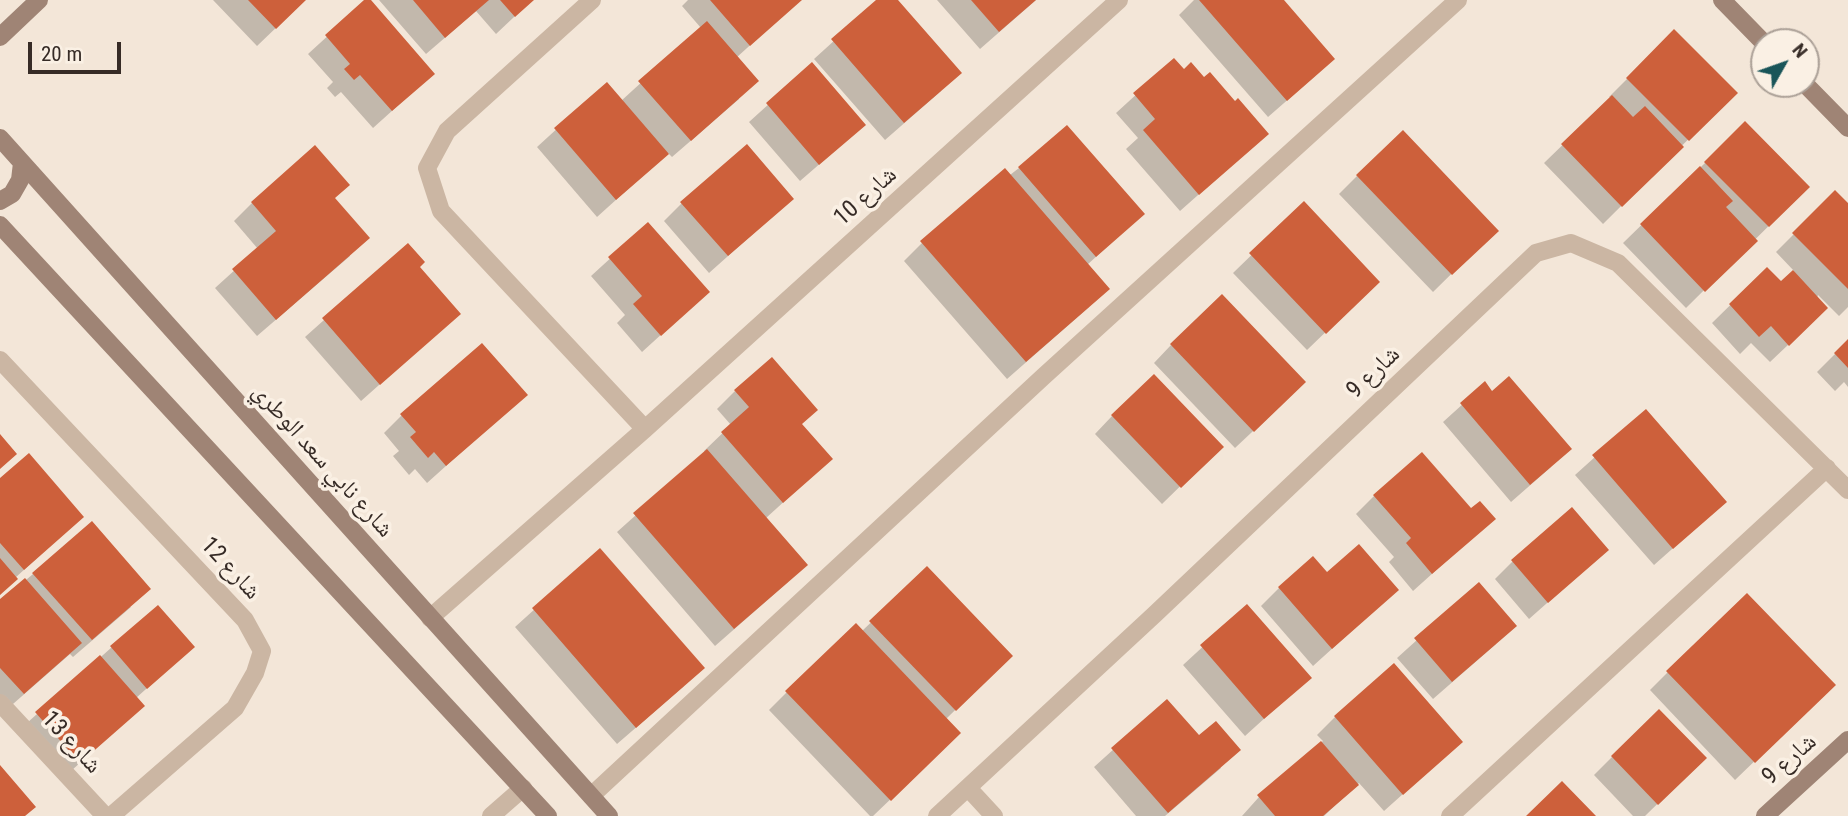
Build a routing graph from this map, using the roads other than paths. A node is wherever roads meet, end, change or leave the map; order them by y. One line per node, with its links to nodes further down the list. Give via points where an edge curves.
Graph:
1 (39, 0): 7 (street)
2 (593, 0): 15 (street, via 447,131 427,168 441,211)
3 (1119, 0): 15 (street, شارع 10)
4 (1458, 0): 23 (street)
5 (1722, 0): 6 (street)
6 (1750, 29)
7 (1, 39)
8 (1819, 98): 9 (street)
9 (1848, 128)
10 (0, 138): 11 (street, شارع نابي سعد الوطري)
11 (22, 163): 12 (street, via 12,194); 18 (street, شارع نابي سعد الوطري)
12 (0, 201)
13 (0, 225): 21 (street)
14 (0, 360): 24 (street, شارع 12, via 245,620 262,651 235,708)
15 (645, 429): 18 (street, شارع 10)
16 (1827, 468): 17 (street, شارع 9); 22 (street, شارع 9, via 1618,263 1571,243 1536,253); 30 (street)
17 (1848, 491)
18 (430, 618): 23 (street, شارع نابي سعد الوطري)
19 (0, 703): 24 (street, شارع 13)
20 (1848, 740): 31 (street, شارع 9)
21 (523, 788): 25 (street); 26 (street)
22 (969, 789): 28 (street, شارع 9); 29 (street)
23 (591, 796): 27 (street, شارع نابي سعد الوطري)
24 (108, 816)
25 (491, 816)
26 (548, 816)
27 (609, 816)
28 (937, 816)
29 (995, 816)
30 (1450, 816)
31 (1765, 816)

